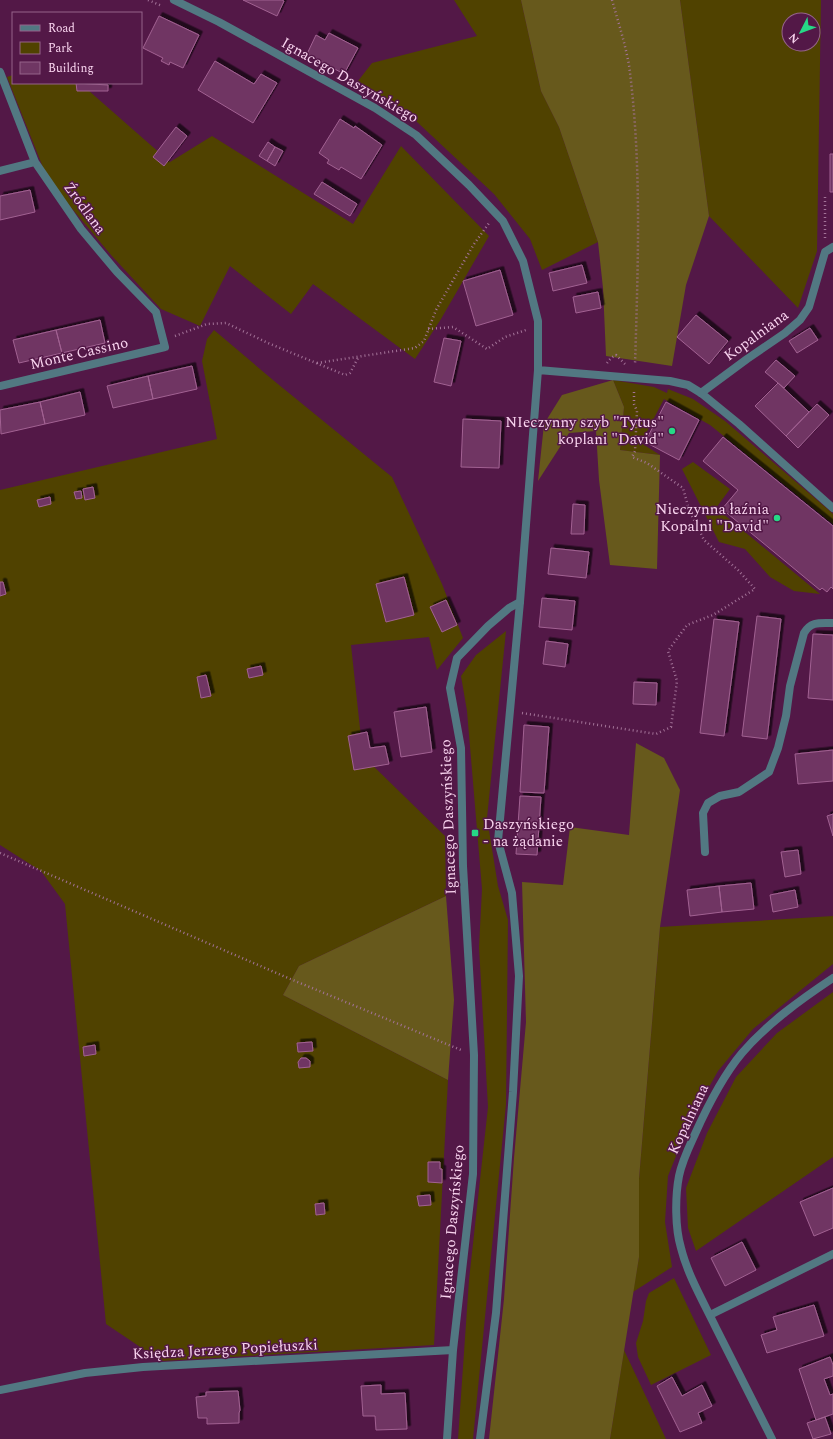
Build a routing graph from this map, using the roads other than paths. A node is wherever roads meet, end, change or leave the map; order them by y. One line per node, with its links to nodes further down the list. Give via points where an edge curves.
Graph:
1 (174, 0): 7 (street, Ignacego Daszyńskiego, via 219,22 374,108 416,135 469,184 503,221 523,261 538,325)
2 (0, 72): 3 (street, Źródlana)
3 (35, 162): 4 (street); 6 (street, Źródlana, via 81,230 156,312)
4 (0, 171)
5 (833, 247): 9 (street, Kopalniana, via 825,252 809,307 800,320)
6 (164, 344): 8 (street, Monte Cassino)
7 (538, 370): 9 (street, via 670,381 688,385); 11 (street, Ignacego Daszyńskiego)
8 (0, 386)
9 (701, 393): 10 (street)
10 (833, 508)
11 (520, 602): 17 (street, Ignacego Daszyńskiego, via 488,626 457,658 450,688 461,748 462,866 474,1055 473,1174); 20 (street, via 498,840 512,893 519,976 496,1313)
12 (833, 623): 13 (street, via 815,623 808,626 804,633 778,748 769,772 739,792 720,796 708,803 702,813)
13 (705, 852)
14 (833, 978): 16 (street, Kopalniana, via 787,1011 760,1035 728,1071 683,1162 677,1201 680,1248)
15 (833, 1254): 16 (street)
16 (710, 1315): 21 (street, Kopalniana)
17 (452, 1350): 18 (street, Księdza Jerzego Popiełuszki, via 143,1367 70,1376); 19 (street, Ignacego Daszyńskiego)
18 (0, 1390)
19 (448, 1439)
20 (480, 1439)
21 (772, 1439)

